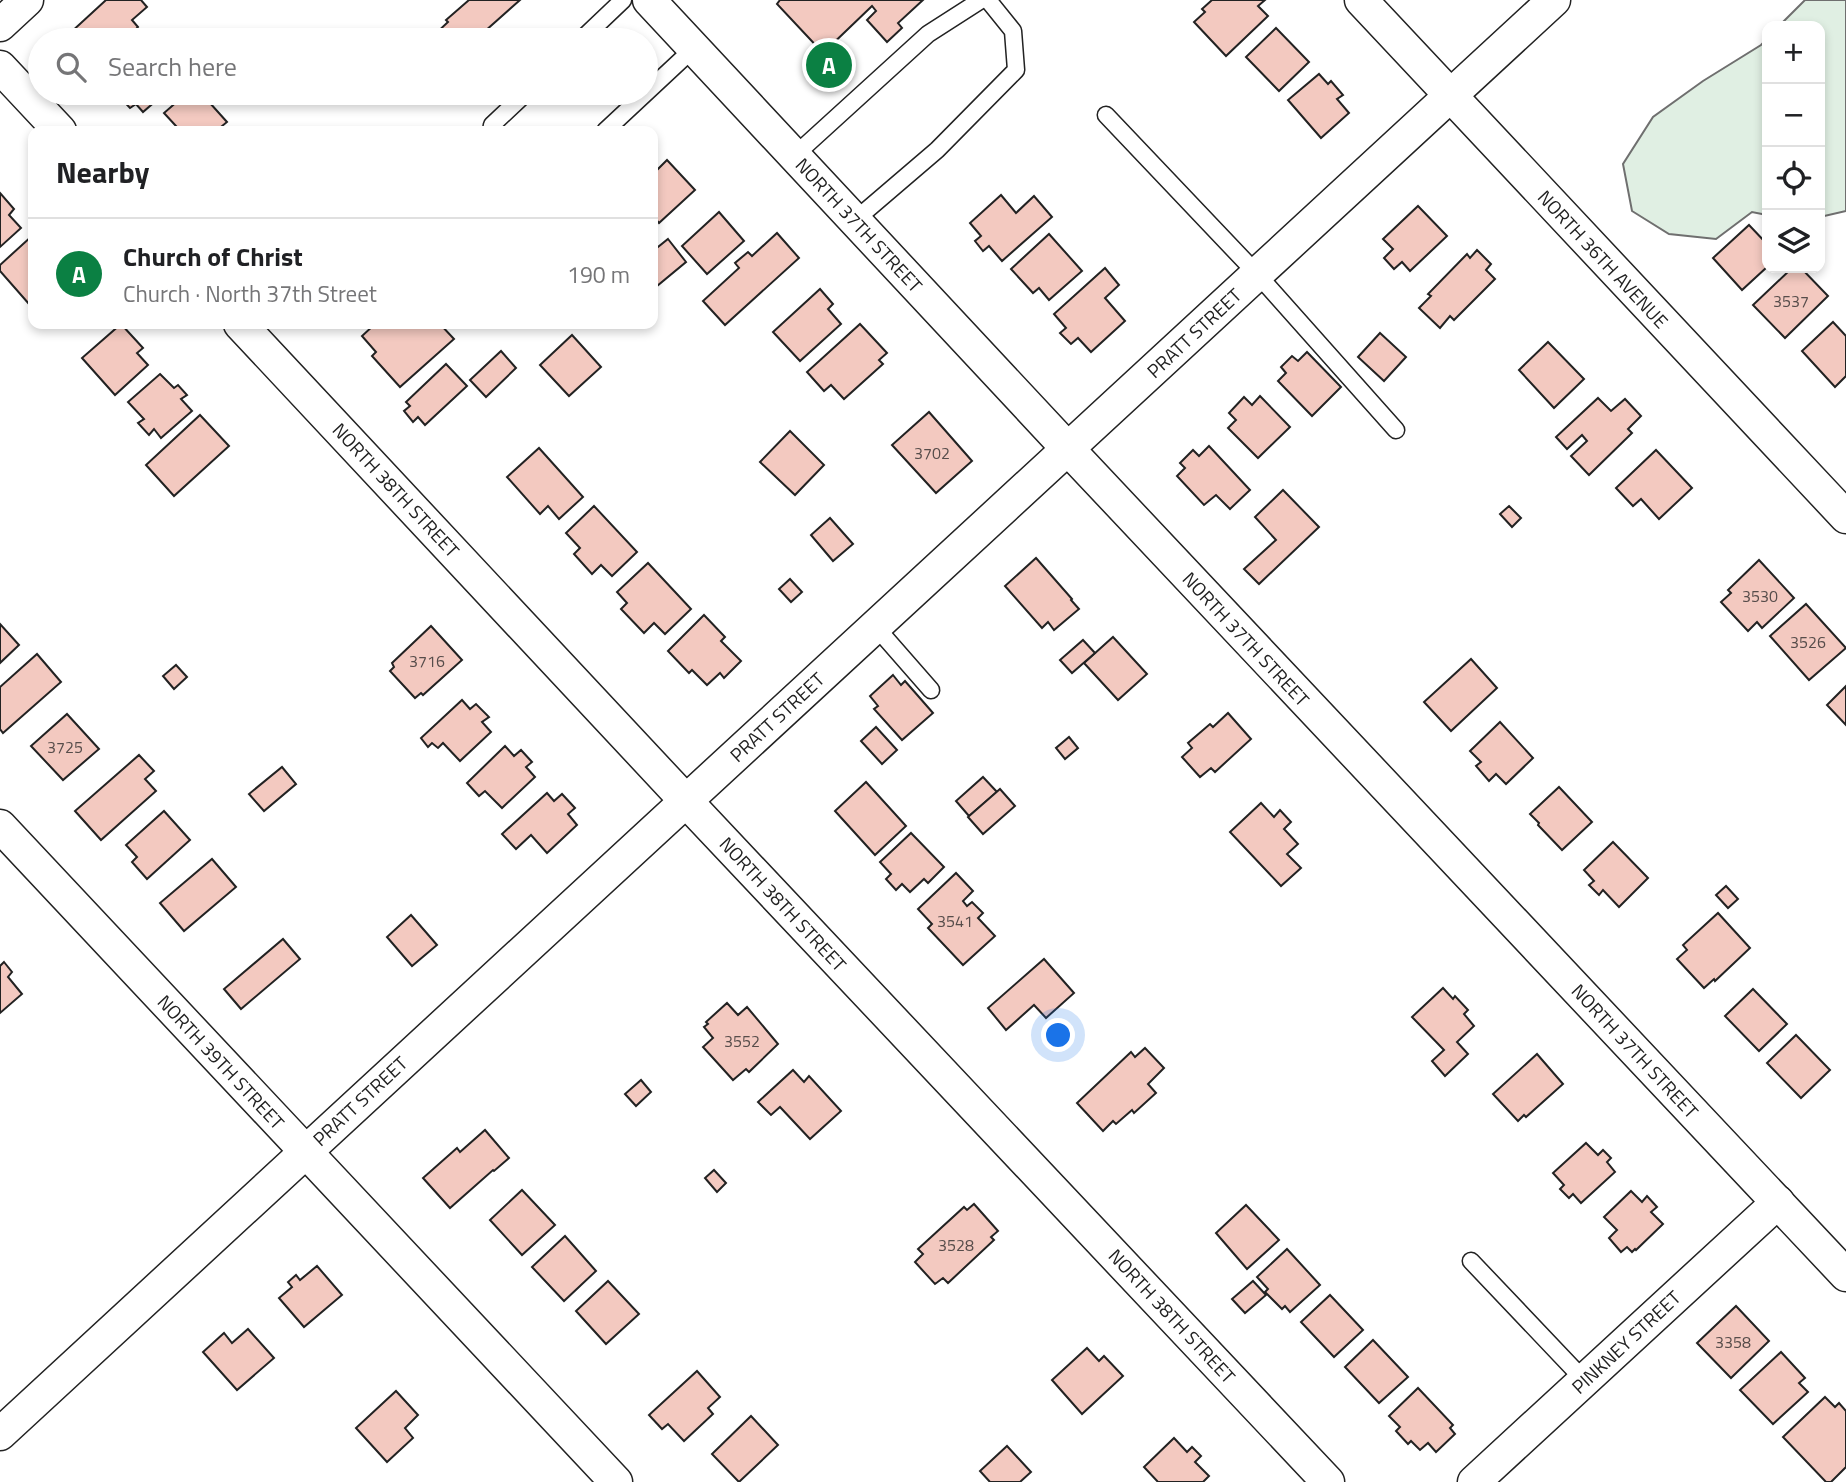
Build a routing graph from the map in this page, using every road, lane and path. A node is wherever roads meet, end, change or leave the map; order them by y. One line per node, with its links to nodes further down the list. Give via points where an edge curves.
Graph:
1 (27, 0): 8 (street)
2 (623, 0): 9 (lane)
3 (649, 0): 10 (street, NORTH 37TH STREET)
4 (981, 0): 22 (lane, via 928,34)
5 (988, 0): 23 (lane, via 1013,31 1016,70 937,150)
6 (1360, 0): 14 (street, NORTH 36TH AVENUE)
7 (1554, 0): 14 (street, PRATT STREET)
8 (0, 24)
9 (594, 28)
10 (694, 47): 12 (lane); 22 (street, NORTH 37TH STREET)
11 (0, 67): 13 (street)
12 (658, 81)
13 (28, 97)
14 (1451, 97): 24 (street, PRATT STREET); 28 (street, NORTH 36TH AVENUE)
15 (36, 105): 19 (street)
16 (513, 105): 20 (lane)
17 (633, 105): 21 (lane)
18 (1106, 115): 24 (lane)
19 (55, 126)
20 (492, 126)
21 (610, 126)
22 (794, 156): 23 (street, NORTH 37TH STREET)
23 (854, 220): 27 (street, NORTH 37TH STREET)
24 (1258, 275): 26 (lane); 27 (street, PRATT STREET)
25 (245, 329): 31 (street, NORTH 38TH STREET)
26 (1396, 430)
27 (1068, 449): 29 (street, PRATT STREET); 34 (street, NORTH 37TH STREET)
28 (1846, 517)
29 (875, 626): 30 (lane); 31 (street, PRATT STREET)
30 (931, 690)
31 (686, 801): 33 (street, PRATT STREET); 40 (street, NORTH 38TH STREET)
32 (0, 826): 33 (street, NORTH 39TH STREET)
33 (305, 1152): 38 (street, PRATT STREET); 39 (street, NORTH 39TH STREET)
34 (1778, 1202): 36 (street, NORTH 37TH STREET); 37 (street, PINKNEY STREET)
35 (1471, 1261): 37 (lane)
36 (1846, 1275)
37 (1584, 1380): 41 (street, PINKNEY STREET)
38 (0, 1434)
39 (616, 1482)
40 (1328, 1482)
41 (1474, 1482)

